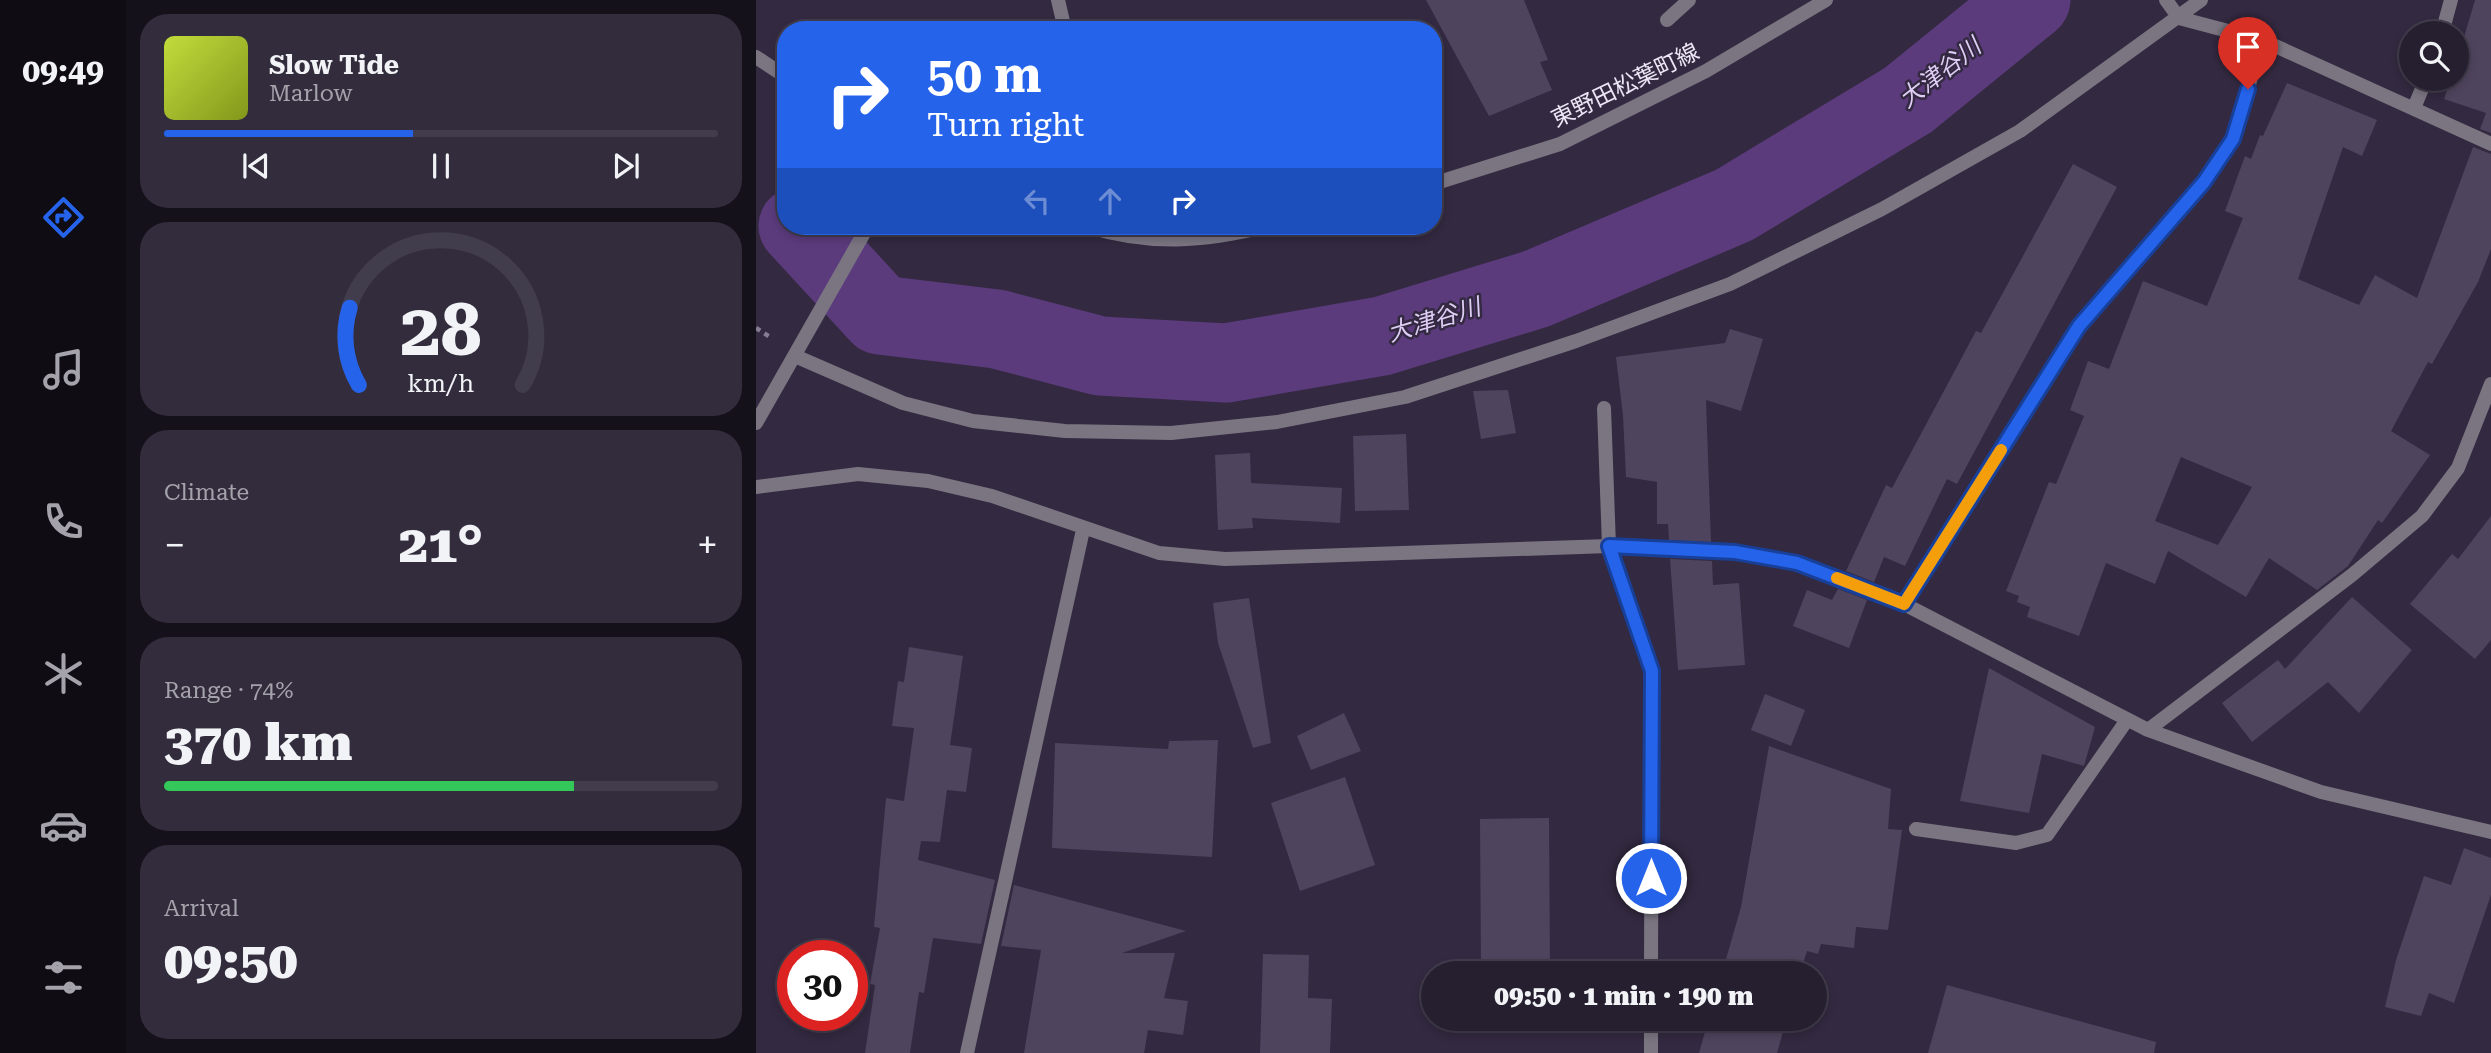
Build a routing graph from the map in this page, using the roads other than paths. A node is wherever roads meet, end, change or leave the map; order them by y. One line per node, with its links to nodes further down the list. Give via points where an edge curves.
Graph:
1 (1058, 0): 8 (street)
2 (1689, 0): 7 (street)
3 (1826, 0): 16 (street, 東野田松葉町線, via 1706,72 1560,144)
4 (2201, 0): 6 (street)
5 (2452, 0): 9 (street)
6 (2172, 8): 10 (street); 20 (street, via 2020,131 1882,209 1730,284 1405,397 1277,422 1171,433 1065,431 973,421 903,403)
7 (1667, 20)
8 (1063, 21)
9 (2446, 21)
10 (2262, 40): 14 (street); 27 (street, via 2233,139 2204,182 2079,326)
11 (756, 57): 12 (street)
12 (777, 70)
13 (2421, 91): 14 (street)
14 (2414, 108): 15 (street)
15 (2491, 144)
16 (1442, 181)
17 (863, 235): 20 (street)
18 (1117, 235): 19 (street, via 1186,242)
19 (1222, 235)
20 (795, 356): 23 (street)
21 (2491, 384): 29 (street, via 2458,468 2421,516 2352,575)
22 (1604, 408): 26 (street)
23 (756, 423)
24 (756, 487): 25 (street, via 858,474 928,481 992,496)
25 (1083, 530): 26 (street, via 1159,553 1225,559); 34 (street)
26 (1609, 546): 27 (street, via 1735,552 1797,563); 32 (street, via 1652,671)
27 (1904, 604): 28 (street)
28 (2127, 720): 29 (street); 30 (street, via 2047,835 2016,843)
29 (2148, 730): 31 (street, via 2321,792)
30 (1916, 829)
31 (2491, 832)
32 (1651, 961)
33 (1651, 1031): 35 (street)
34 (967, 1053)
35 (1651, 1053)

